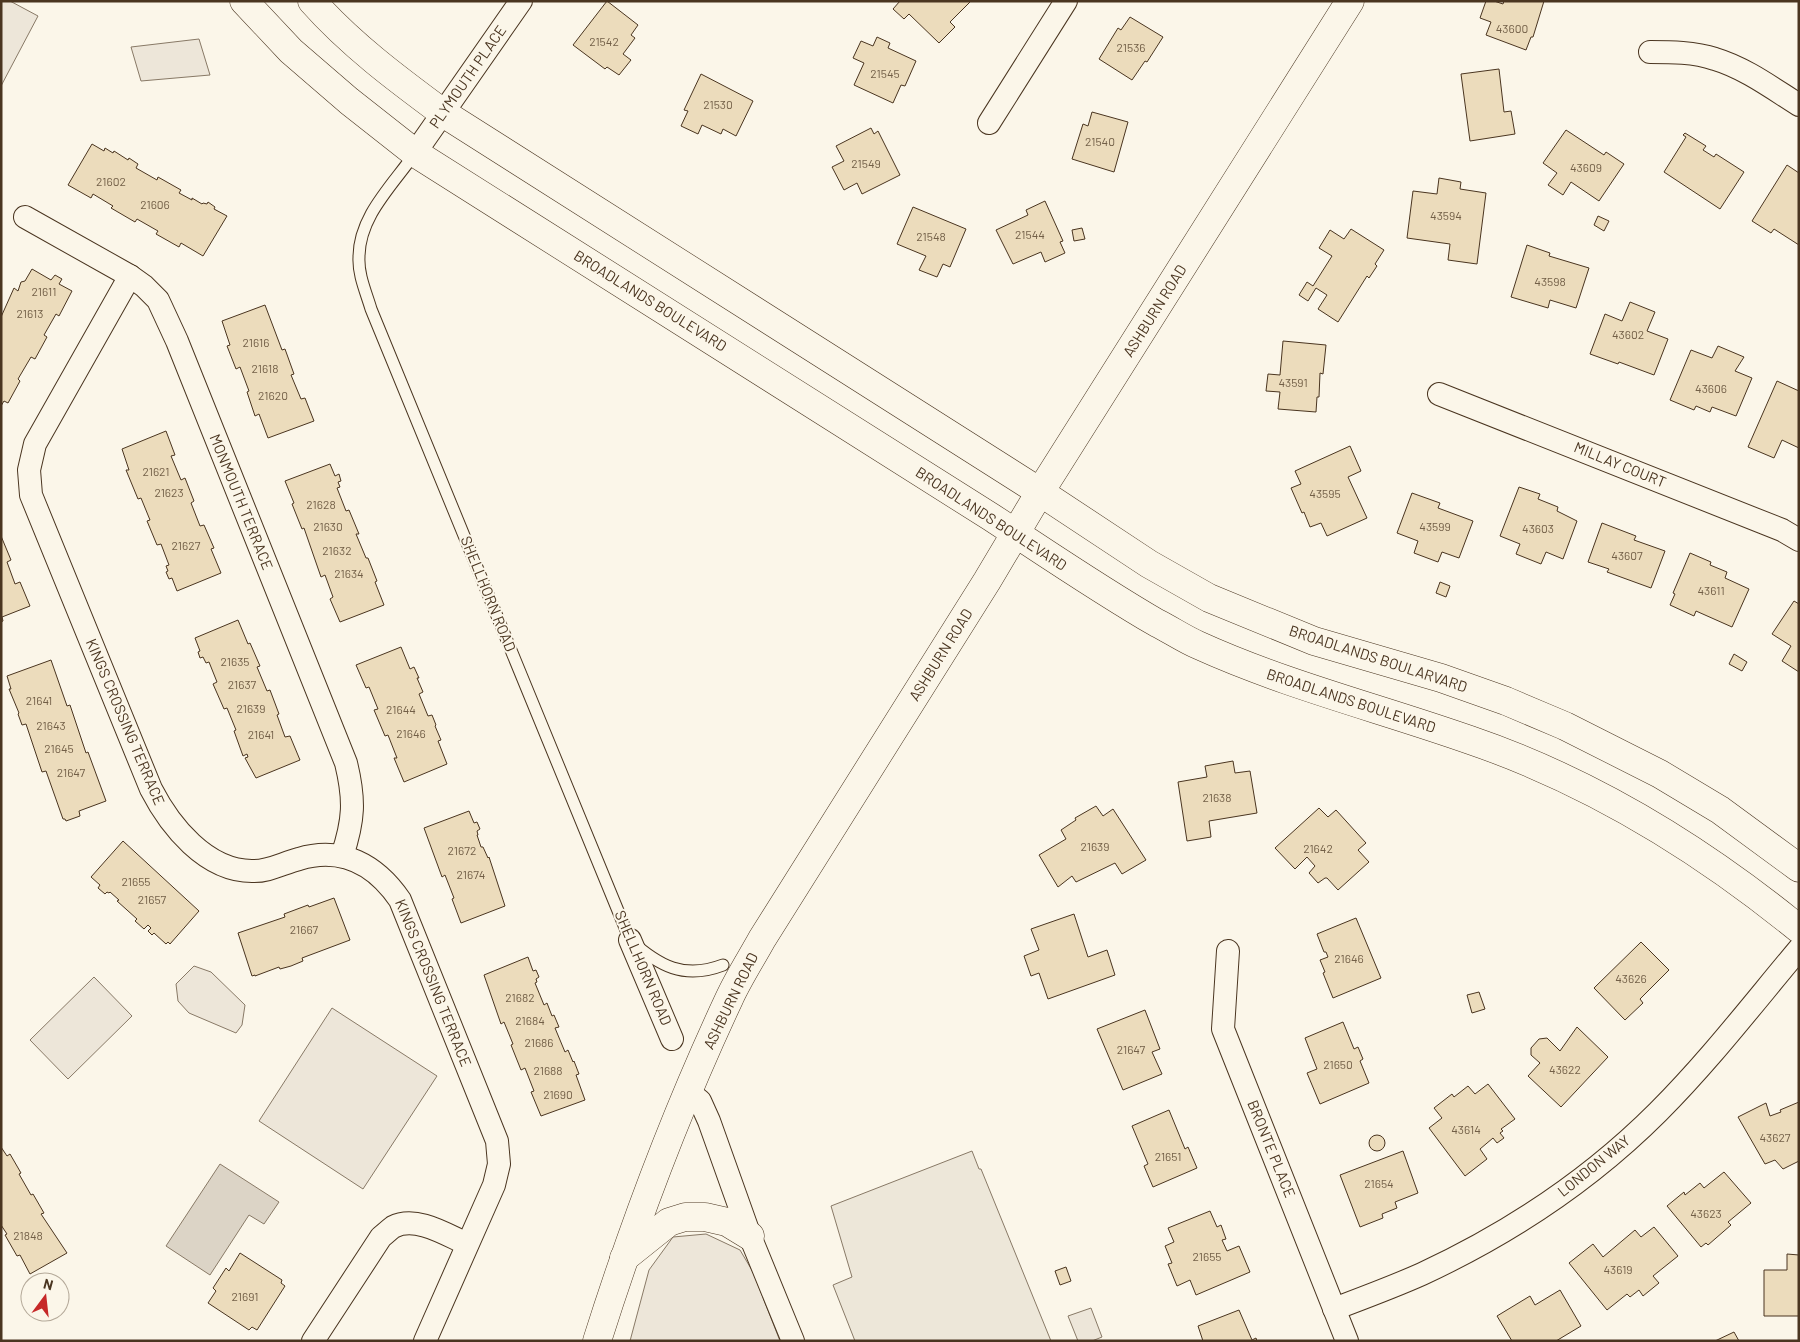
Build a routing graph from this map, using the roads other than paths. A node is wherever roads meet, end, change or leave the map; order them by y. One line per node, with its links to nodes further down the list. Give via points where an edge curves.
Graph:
1 (244, 1): 10 (main road, BROADLANDS BOULEVARD, via 291,51)
2 (312, 1): 8 (main road, via 365,52)
3 (521, 1): 8 (street, PLYMOUTH PLACE)
4 (1066, 1): 9 (street)
5 (1350, 1): 14 (main road, ASHBURN ROAD)
6 (1650, 52): 7 (street, via 1683,52 1714,58 1744,71)
7 (1799, 106)
8 (443, 113): 10 (street, PLYMOUTH PLACE); 14 (main road)
9 (989, 123)
10 (415, 153): 15 (main road, BROADLANDS BOULEVARD); 20 (lane, SHELLHORN ROAD, via 375,206 363,232 358,256 361,278)
11 (25, 217): 12 (street, MONMOUTH TERRACE)
12 (130, 276): 17 (street, MONMOUTH TERRACE, via 158,300 346,763 353,811 350,834); 17 (street, KINGS CROSSING TERRACE, via 35,444 29,470 32,495 151,789 172,824 208,858 238,871 266,870 313,856)
13 (1439, 394): 16 (street, MILLAY COURT, via 1782,530)
14 (1040, 492): 15 (main road, ASHBURN ROAD); 18 (main road, BROADLANDS BOULARVARD, via 1149,564 1210,598 1314,641 1441,678 1565,726 1660,774 1720,810)
15 (1015, 533): 19 (main road, BROADLANDS BOULEVARD, via 1074,573 1196,644 1324,694 1471,740 1599,796 1707,860); 25 (main road, ASHBURN ROAD, via 762,939 729,998)
16 (1799, 540)
17 (342, 856): 27 (street, KINGS CROSSING TERRACE, via 377,872 400,900 497,1141 499,1164 494,1185)
18 (1799, 868)
19 (1799, 929)
20 (630, 940): 23 (lane, via 662,964 684,971 707,971); 24 (street, SHELLHORN ROAD)
21 (1799, 950): 29 (street, LONDON WAY, via 1707,1062 1600,1164 1493,1237 1421,1274)
22 (1228, 951): 29 (street, BRONTE PLACE, via 1223,1029)
23 (723, 965)
24 (672, 1039)
25 (689, 1092): 26 (street, via 700,1101 709,1121); 28 (main road, ASHBURN ROAD)
26 (750, 1236): 28 (main road, via 727,1222 685,1217 669,1222); 33 (street)
27 (468, 1244): 30 (street, via 411,1223 394,1227 381,1237); 31 (street, KINGS CROSSING TERRACE)
28 (624, 1258): 32 (main road, ASHBURN ROAD)
29 (1334, 1309): 34 (street, BRONTE PLACE)
30 (319, 1339)
31 (425, 1341)
32 (598, 1341)
33 (793, 1341)
34 (1347, 1341)

